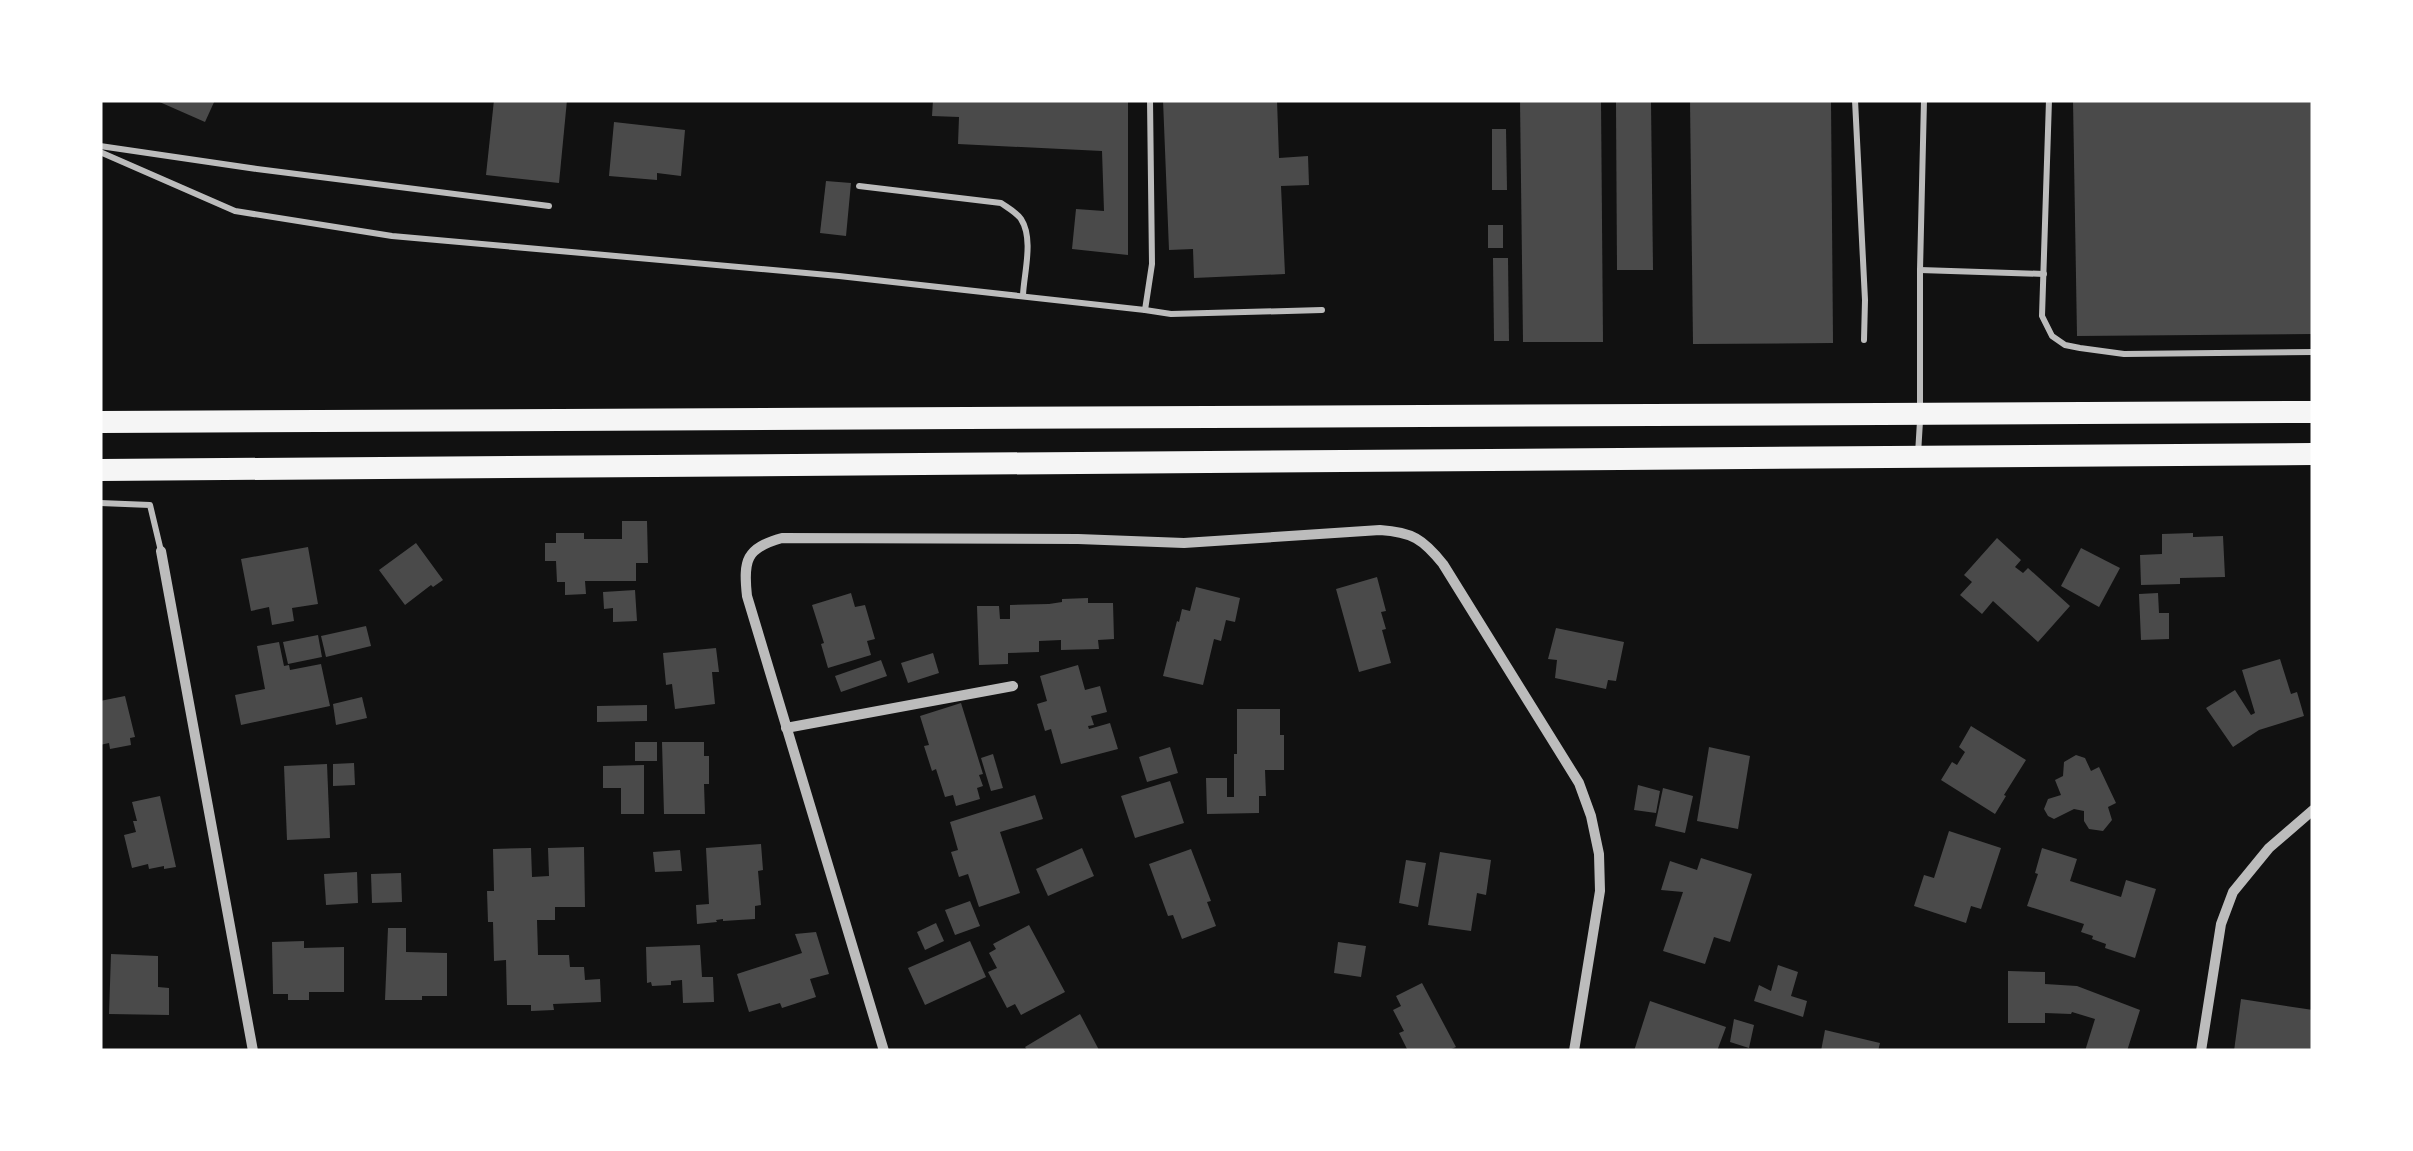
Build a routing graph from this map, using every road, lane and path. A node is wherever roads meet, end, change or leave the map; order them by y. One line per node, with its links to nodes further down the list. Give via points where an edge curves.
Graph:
1 (1150, 100): 11 (lane, via 1152,264)
2 (1855, 100): 13 (lane)
3 (1924, 100): 8 (lane)
4 (2048, 100): 9 (lane)
5 (100, 149): 7 (lane); 10 (lane, via 235,211 392,236)
6 (859, 186): 10 (lane, via 1001,203 1024,225)
7 (549, 206)
8 (1920, 270): 9 (lane); 16 (lane)
9 (2044, 274): 14 (lane, via 2042,316 2065,345 2124,354)
10 (1022, 295): 11 (lane)
11 (1145, 310): 12 (lane)
12 (1322, 310)
13 (1864, 340)
14 (2313, 352)
15 (2313, 412): 16 (highway)
16 (1920, 413): 17 (highway); 19 (lane)
17 (100, 422)
18 (2313, 454): 19 (highway)
19 (1918, 458): 20 (highway)
20 (100, 470)
21 (100, 503): 22 (lane, via 150,506)
22 (162, 550): 26 (street)
23 (1013, 686): 24 (street)
24 (786, 728): 27 (street); 28 (street, via 747,596 744,571 762,544 782,538 1184,543 1400,531 1428,546 1443,564 1579,783 1591,816 1600,891)
25 (2313, 810): 29 (street, via 2233,892 2221,924)
26 (253, 1051)
27 (884, 1051)
28 (1574, 1051)
29 (2201, 1051)

